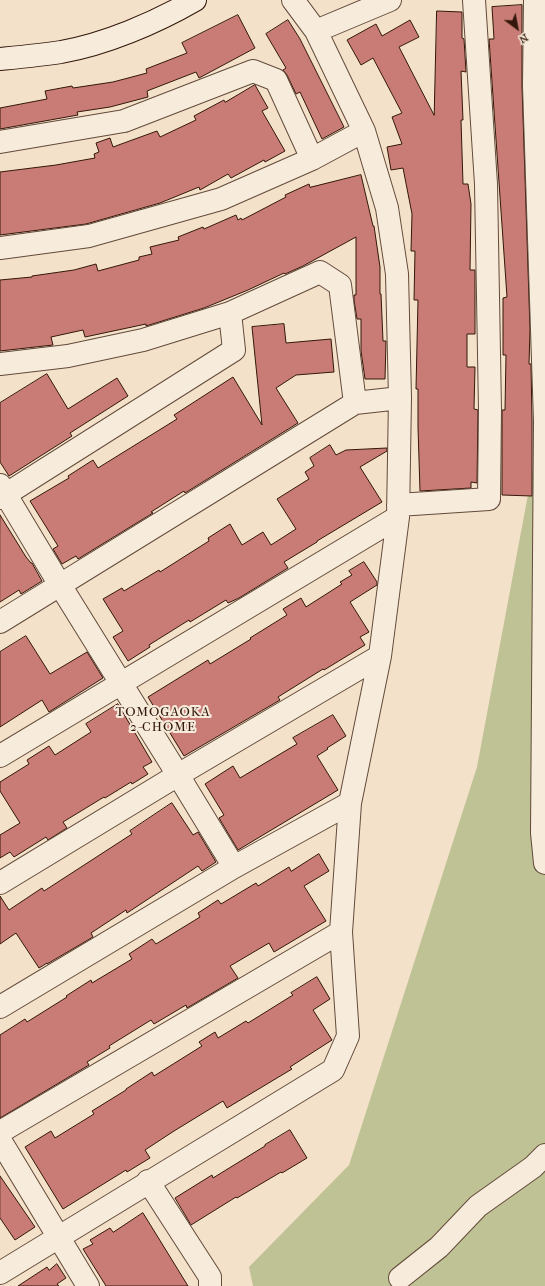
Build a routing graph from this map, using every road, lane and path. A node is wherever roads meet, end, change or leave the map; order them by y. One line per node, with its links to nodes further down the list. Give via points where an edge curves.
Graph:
1 (195, 0): 7 (street, via 106,40 62,52)
2 (293, 0): 6 (street)
3 (390, 0): 6 (street)
4 (474, 0): 17 (street, via 486,184 489,499)
5 (535, 0): 25 (street, via 534,86 545,421 542,833)
6 (316, 31): 8 (street)
7 (0, 59)
8 (364, 131): 10 (street); 14 (street, via 387,208 397,274)
9 (0, 142): 10 (street, via 124,121 253,71 276,80)
10 (312, 159): 11 (street, via 221,199 89,236)
11 (0, 248)
12 (230, 313): 13 (street, via 136,342 68,356); 15 (street, via 320,272 340,285); 16 (street, via 234,350)
13 (0, 364)
14 (400, 398): 15 (street); 17 (street)
15 (356, 403): 18 (street)
16 (2, 492): 18 (street)
17 (398, 511): 20 (street); 21 (street)
18 (60, 585): 19 (street); 21 (street)
19 (0, 622)
20 (380, 656): 23 (street); 24 (street)
21 (121, 683): 22 (street); 23 (street)
22 (0, 756)
23 (178, 775): 26 (street); 27 (street)
24 (350, 803): 26 (street); 28 (street)
25 (545, 863)
26 (234, 867): 29 (street)
27 (0, 883)
28 (341, 932): 30 (street); 33 (street, via 348,1036 333,1070)
29 (0, 1007)
30 (0, 1132)
31 (0, 1140): 34 (street)
32 (545, 1154): 36 (street, via 533,1168 478,1206 439,1247)
33 (148, 1182): 34 (street); 38 (street, via 210,1277)
34 (58, 1238): 35 (street); 37 (street)
35 (2, 1266)
36 (400, 1278)
37 (88, 1286)
38 (210, 1286)

